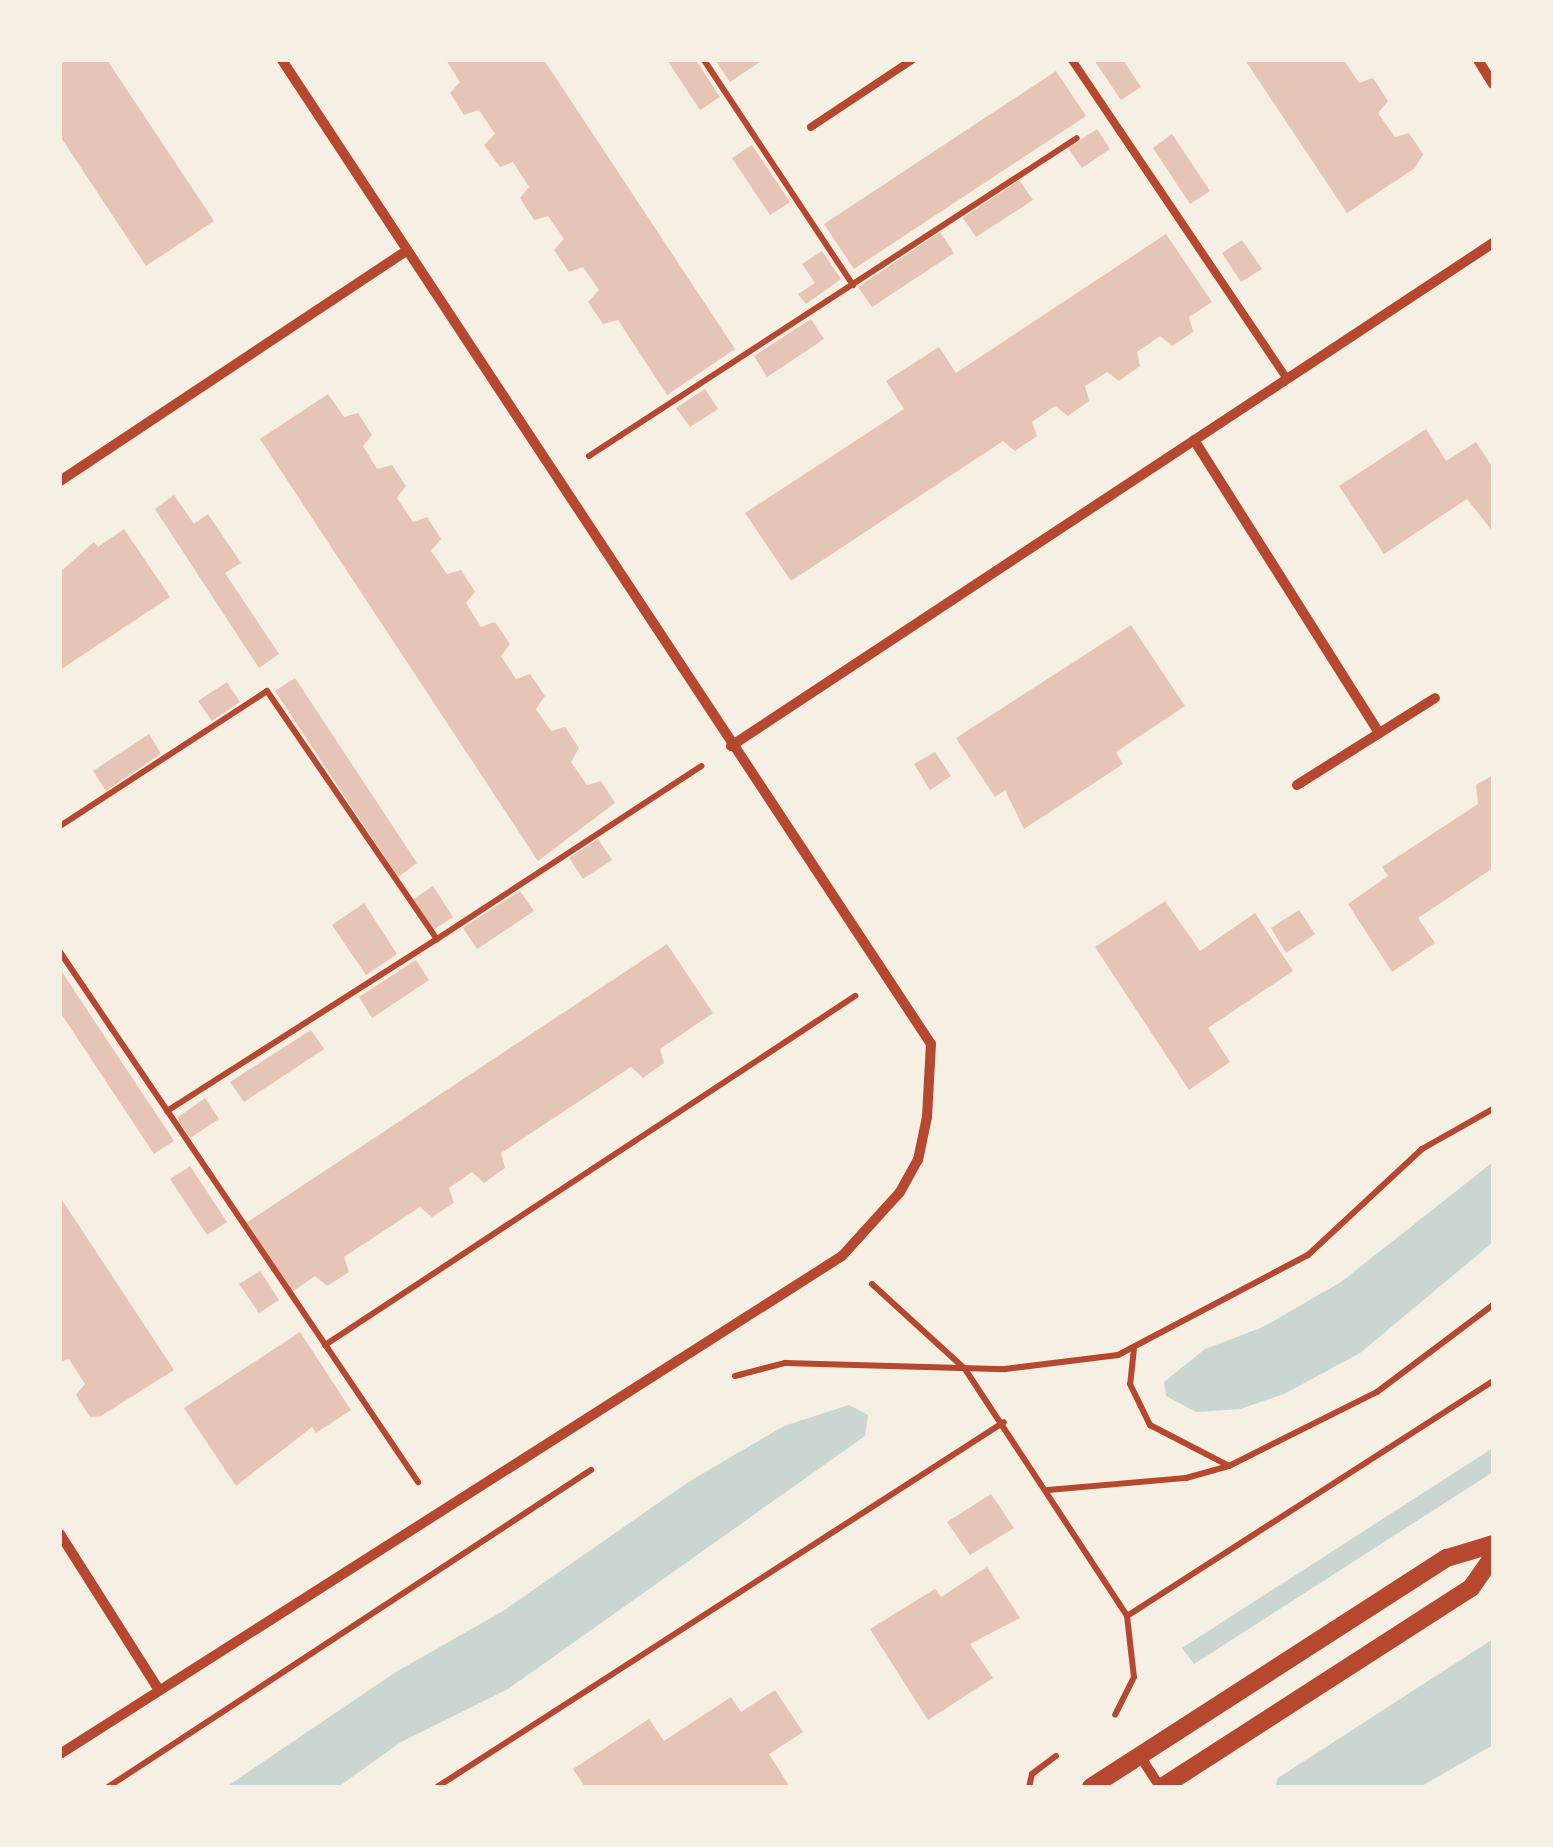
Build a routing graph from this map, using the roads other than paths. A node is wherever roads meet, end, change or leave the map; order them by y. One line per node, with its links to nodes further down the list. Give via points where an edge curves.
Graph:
1 (282, 60): 8 (street)
2 (912, 60): 6 (lane)
3 (1072, 60): 9 (lane)
4 (1478, 60): 5 (street)
5 (1493, 84)
6 (811, 127)
7 (1493, 243): 9 (street)
8 (405, 252): 11 (street); 14 (street)
9 (1288, 380): 10 (street)
10 (1194, 440): 13 (street); 14 (street)
11 (60, 481)
12 (1434, 698): 13 (street)
13 (1379, 733): 15 (street)
14 (732, 746): 19 (street, via 931,1044 927,1118 918,1160 900,1192 842,1256)
15 (1297, 785)
16 (60, 1534): 19 (street)
17 (1493, 1544): 21 (street, via 1447,1558)
18 (1493, 1556): 23 (street, via 1471,1588)
19 (159, 1690): 20 (street)
20 (60, 1754)
21 (1140, 1756): 22 (street); 23 (street)
22 (1091, 1787)
23 (1161, 1787)

